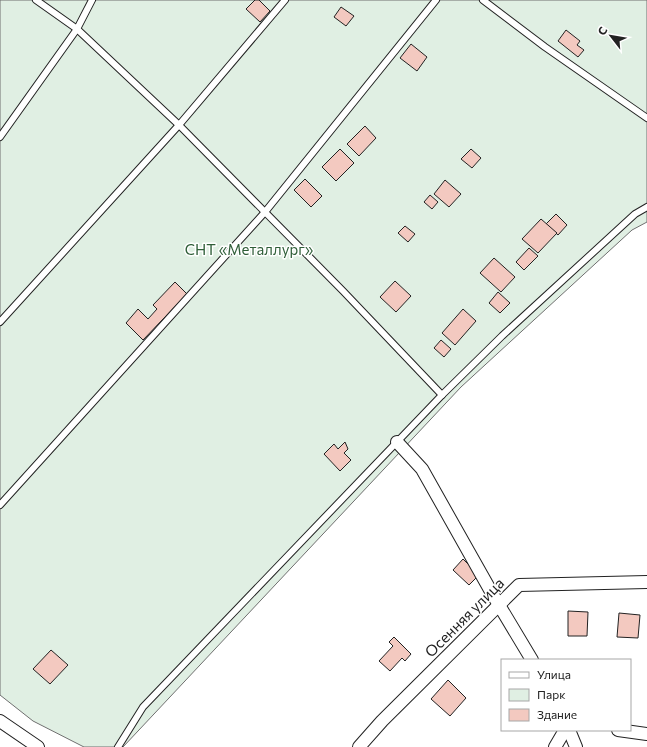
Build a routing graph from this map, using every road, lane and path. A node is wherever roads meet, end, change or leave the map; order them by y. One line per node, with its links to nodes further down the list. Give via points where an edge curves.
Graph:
1 (36, 0): 6 (lane)
2 (92, 0): 6 (lane)
3 (285, 0): 8 (lane)
4 (436, 0): 11 (lane)
5 (483, 0): 7 (lane)
6 (77, 29): 8 (lane); 9 (lane)
7 (647, 118)
8 (179, 125): 11 (lane); 12 (lane)
9 (0, 137)
10 (647, 207): 13 (lane, via 629,219)
11 (265, 212): 13 (lane); 15 (lane)
12 (0, 322)
13 (442, 395): 14 (lane)
14 (397, 442): 17 (street, via 422,469); 25 (lane, via 143,707)
15 (0, 505)
16 (647, 582): 17 (street, Осенняя улица, via 519,585)
17 (499, 605): 18 (street); 26 (street, Осенняя улица)
18 (531, 659)
19 (0, 721): 24 (street)
20 (564, 731): 27 (street)
21 (569, 731): 28 (street)
22 (625, 731): 23 (street)
23 (647, 734)
24 (38, 747)
25 (118, 747)
26 (359, 747)
27 (555, 747)
28 (576, 747)

